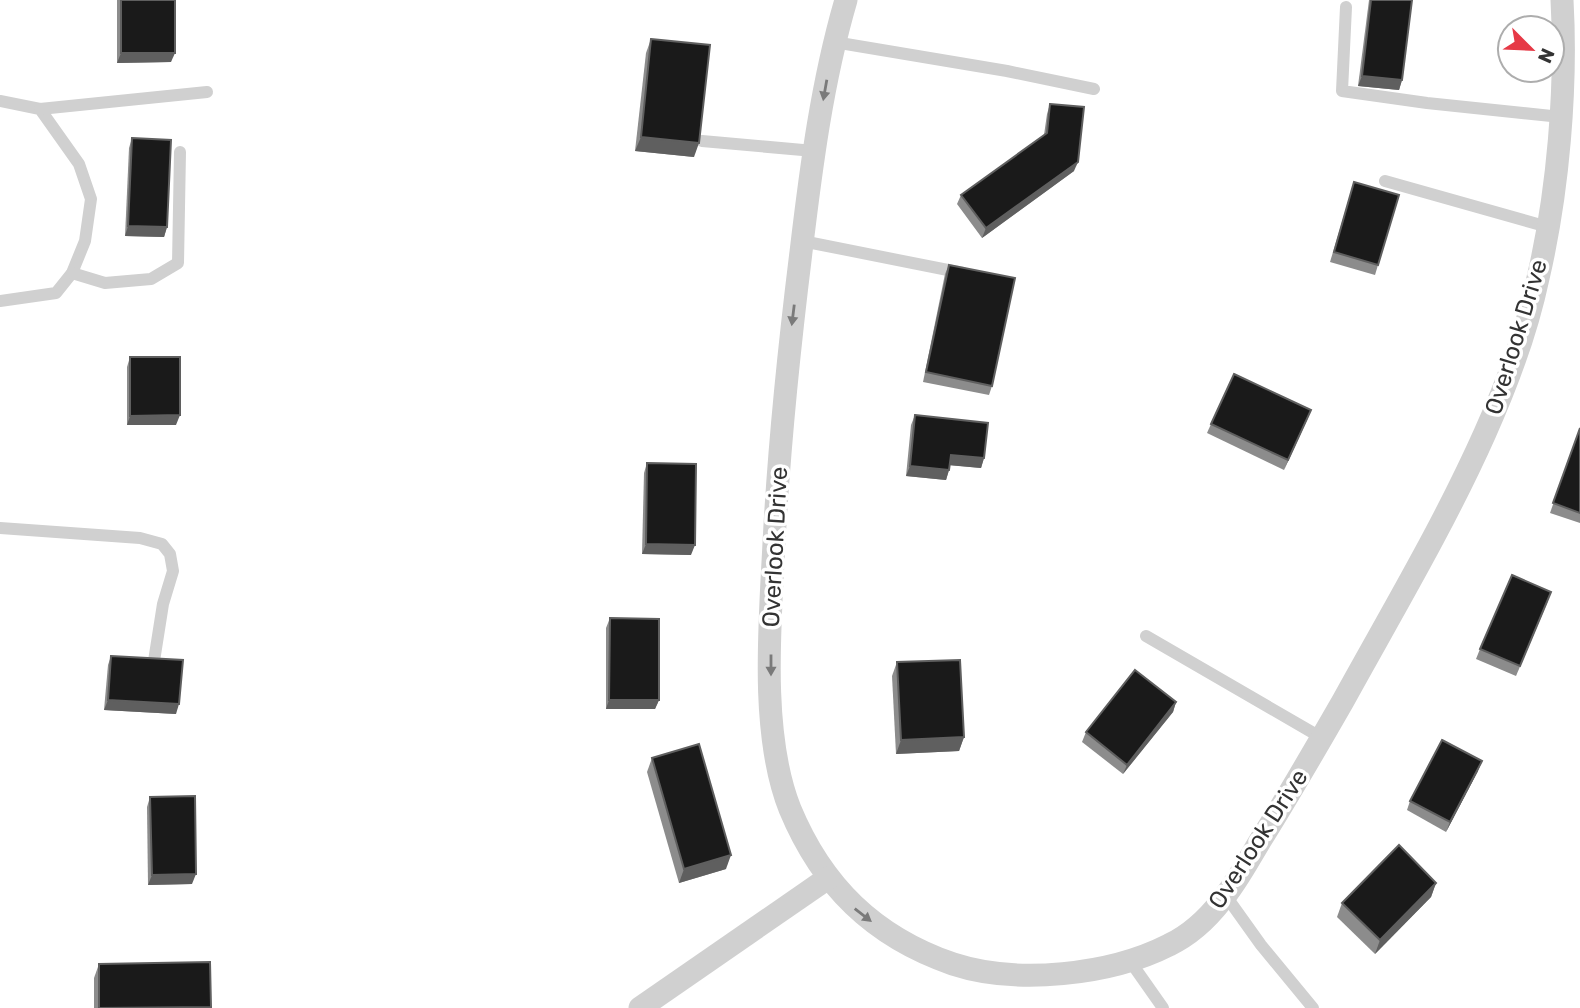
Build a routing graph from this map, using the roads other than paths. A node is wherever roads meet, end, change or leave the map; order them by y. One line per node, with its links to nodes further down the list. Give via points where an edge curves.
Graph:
1 (846, 0): 4 (street, Overlook Drive)
2 (1562, 0): 9 (street, Overlook Drive)
3 (1346, 7): 9 (lane, via 1342,90)
4 (834, 42): 5 (lane); 11 (street, Overlook Drive, one-way to 11)
5 (1094, 89)
6 (207, 92): 8 (lane)
7 (0, 101): 8 (lane)
8 (40, 109): 16 (lane, via 79,164 91,199 85,241)
9 (1561, 117): 14 (street, Overlook Drive)
10 (702, 141): 11 (lane)
11 (814, 151): 15 (street, Overlook Drive)
12 (180, 152): 16 (lane, via 178,263 151,279 105,283)
13 (1385, 181): 14 (lane)
14 (1548, 227): 22 (street, Overlook Drive, via 1524,330 1488,426 1451,506)
15 (802, 242): 17 (lane); 23 (street, Overlook Drive, one-way to 23, via 778,474 771,703 788,804)
16 (72, 273): 18 (lane, via 56,293)
17 (967, 274)
18 (0, 301)
19 (0, 528): 21 (lane, via 141,538 162,544 170,554 173,571)
20 (1146, 636): 22 (lane)
21 (154, 661)
22 (1322, 738): 24 (street, Overlook Drive)
23 (828, 878): 25 (street, Overlook Drive, one-way to 25, via 849,904 881,929 927,955 978,972 1069,973); 26 (street)
24 (1226, 896): 25 (street, Overlook Drive, via 1205,921 1173,944); 28 (lane)
25 (1130, 961): 27 (lane)
26 (640, 1008)
27 (1163, 1008)
28 (1313, 1008)

